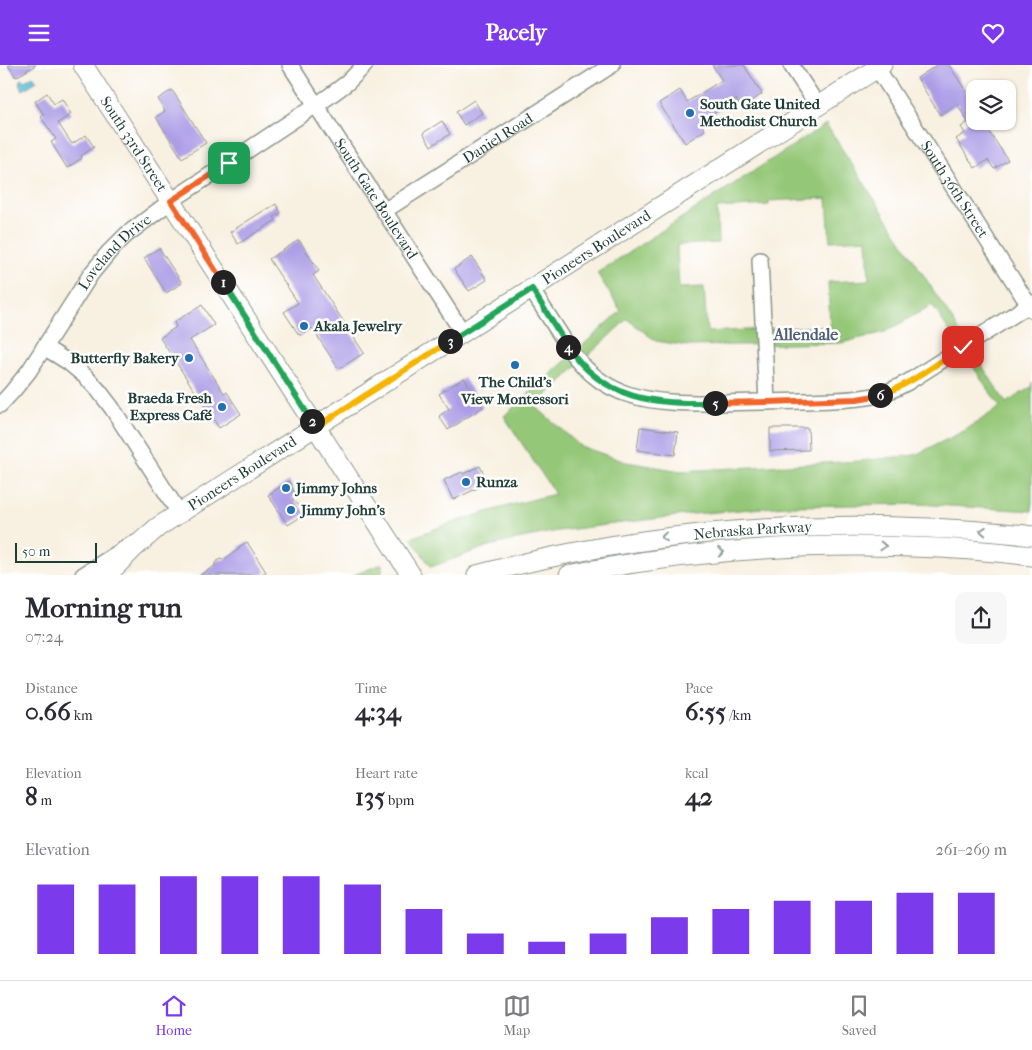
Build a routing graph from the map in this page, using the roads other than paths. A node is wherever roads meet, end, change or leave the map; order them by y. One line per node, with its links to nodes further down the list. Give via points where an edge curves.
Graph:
1 (82, 65): 9 (main road, South 33rd Street)
2 (290, 65): 7 (street, South Gate Boulevard)
3 (365, 65): 7 (street, Loveland Drive, via 347,83)
4 (612, 65): 10 (street, Daniel Road)
5 (791, 65): 8 (street)
6 (880, 67): 8 (main road, Pioneers Boulevard); 13 (street, South 36th Street)
7 (316, 105): 9 (street, Loveland Drive); 10 (street, South Gate Boulevard)
8 (818, 106): 12 (main road, Pioneers Boulevard)
9 (171, 201): 15 (street, Loveland Drive, via 108,252); 18 (main road, South 33rd Street)
10 (384, 211): 14 (street, South Gate Boulevard)
11 (760, 260): 16 (street)
12 (532, 289): 14 (main road, Pioneers Boulevard); 16 (street, via 580,363 616,390 640,398 682,403)
13 (1031, 306): 16 (street, via 886,393 857,399)
14 (463, 333): 18 (main road, Pioneers Boulevard)
15 (44, 347): 17 (street, Loveland Drive, via 29,371); 19 (street, via 68,362 99,391)
16 (767, 402)
17 (0, 405)
18 (316, 427): 19 (main road, Pioneers Boulevard); 25 (main road, South 33rd Street)
19 (180, 514): 20 (main road, Pioneers Boulevard)
20 (158, 527): 23 (street, Pioneers Boulevard); 24 (main road)
21 (1032, 535): 26 (main road, Nebraska Parkway, one-way to 26, via 879,526 704,533 609,545)
22 (1032, 556): 27 (main road, Nebraska Parkway, one-way to 22, via 683,555 814,546 936,548)
23 (82, 575)
24 (107, 575)
25 (412, 575)
26 (477, 575)
27 (569, 575)

